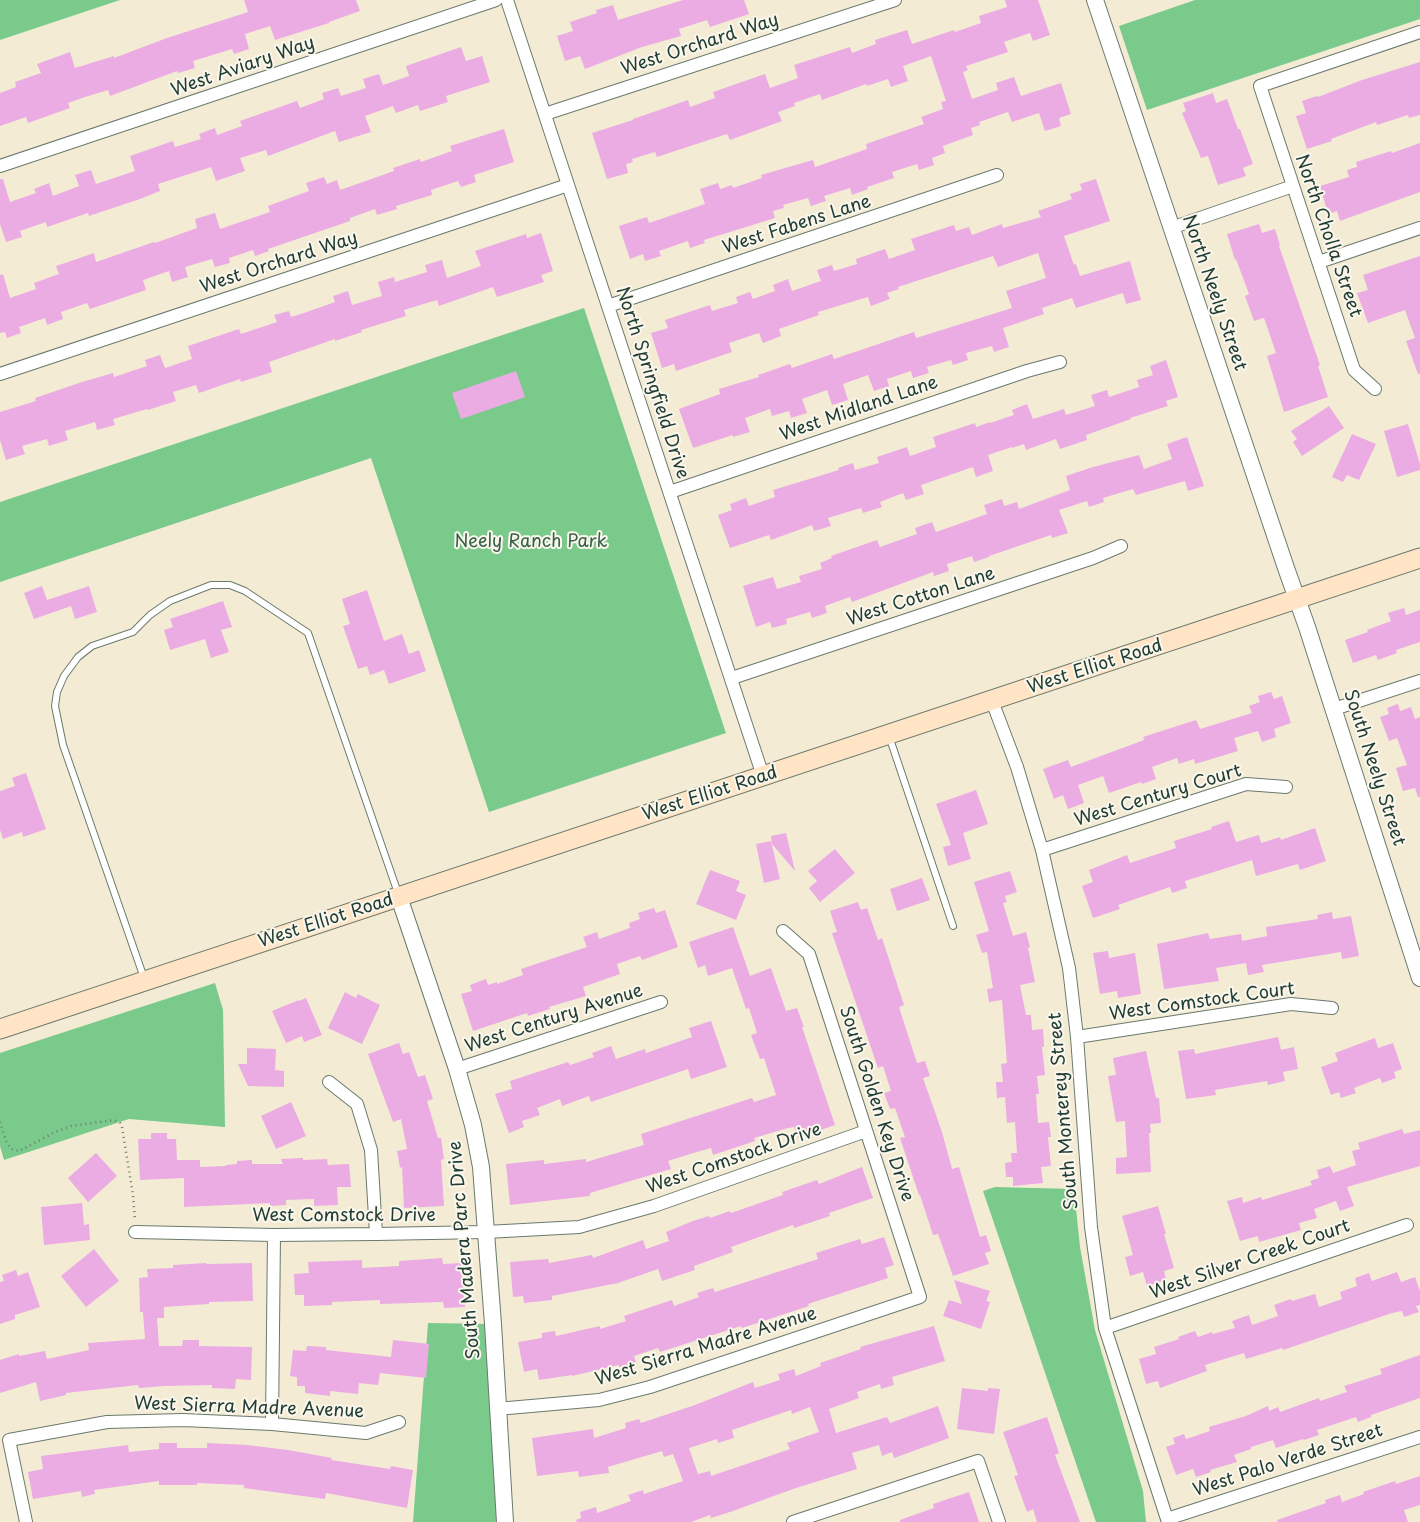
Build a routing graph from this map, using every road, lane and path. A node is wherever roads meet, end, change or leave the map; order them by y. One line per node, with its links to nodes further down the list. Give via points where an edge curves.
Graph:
1 (496, 0): 7 (street, West Aviary Way)
2 (507, 0): 6 (street, North Springfield Drive)
3 (895, 0): 6 (street, West Orchard Way)
4 (1095, 0): 11 (street, North Neely Street)
5 (1420, 32): 10 (street, North Cholla Street, via 1260,86)
6 (545, 114): 9 (street, North Springfield Drive)
7 (0, 166)
8 (997, 176): 14 (street, West Fabens Lane)
9 (568, 185): 14 (street, North Springfield Drive); 16 (street, West Orchard Way)
10 (1293, 186): 11 (street); 13 (street, North Cholla Street)
11 (1171, 228): 21 (street, North Neely Street)
12 (1420, 228): 13 (street)
13 (1319, 262): 17 (street, North Cholla Street, via 1354,370)
14 (608, 306): 18 (street, North Springfield Drive)
15 (1060, 362): 18 (street, West Midland Lane)
16 (0, 374)
17 (1375, 389)
18 (670, 492): 22 (street, North Springfield Drive)
19 (1121, 546): 22 (street, West Cotton Lane)
20 (1420, 558): 21 (main road, West Elliot Road)
21 (1297, 599): 24 (main road, West Elliot Road); 25 (street, South Neely Street)
22 (732, 678): 27 (street, North Springfield Drive)
23 (1420, 681): 25 (street)
24 (992, 701): 26 (main road, West Elliot Road); 29 (street, South Monterey Street, via 1017,767)
25 (1334, 709): 33 (street, South Neely Street)
26 (889, 735): 27 (main road, West Elliot Road); 31 (lane)
27 (763, 776): 30 (main road, West Elliot Road)
28 (1286, 787): 29 (street, West Century Court, via 1246,784)
29 (1042, 850): 38 (street, South Monterey Street, via 1069,968)
30 (399, 897): 34 (main road, West Elliot Road); 34 (lane, via 308,633 245,590 230,585 211,585 170,601 133,632 92,646 78,657 57,692 55,706 63,745); 39 (street, South Madera Parc Drive)
31 (953, 926)
32 (784, 931): 42 (street, South Golden Key Drive, via 809,954)
33 (1420, 978)
34 (145, 981): 37 (main road, West Elliot Road)
35 (661, 1002): 39 (street, West Century Avenue)
36 (1332, 1008): 38 (street, West Comstock Court, via 1291,1004)
37 (0, 1029)
38 (1077, 1037): 49 (street, South Monterey Street, via 1091,1226)
39 (457, 1069): 45 (street, South Madera Parc Drive, via 481,1167)
40 (330, 1082): 46 (street, via 357,1104 371,1150)
41 (0, 1122): 44 (path, via 11,1149 19,1151 71,1126 114,1120 120,1123)
42 (866, 1131): 45 (street, West Comstock Drive, via 654,1206 579,1228); 48 (street, South Golden Key Drive)
43 (1406, 1225): 49 (street, West Silver Creek Court)
44 (136, 1232): 47 (street, West Comstock Drive)
45 (486, 1232): 46 (street, West Comstock Drive); 50 (street, South Madera Parc Drive)
46 (376, 1234): 47 (street, West Comstock Drive)
47 (274, 1235): 52 (street)
48 (920, 1297): 50 (street, West Sierra Madre Avenue, via 650,1387 599,1400)
49 (1105, 1328): 54 (street, South Monterey Street)
50 (498, 1410): 56 (street, South Madera Parc Drive)
51 (399, 1422): 52 (street, West Sierra Madre Avenue, via 366,1433)
52 (272, 1424): 55 (street, West Sierra Madre Avenue, via 182,1420 107,1422 9,1440)
53 (1420, 1437): 54 (street, West Palo Verde Street)
54 (1167, 1519)
55 (26, 1522)
56 (505, 1522)
57 (793, 1522): 58 (street, via 978,1461)
58 (999, 1522)

